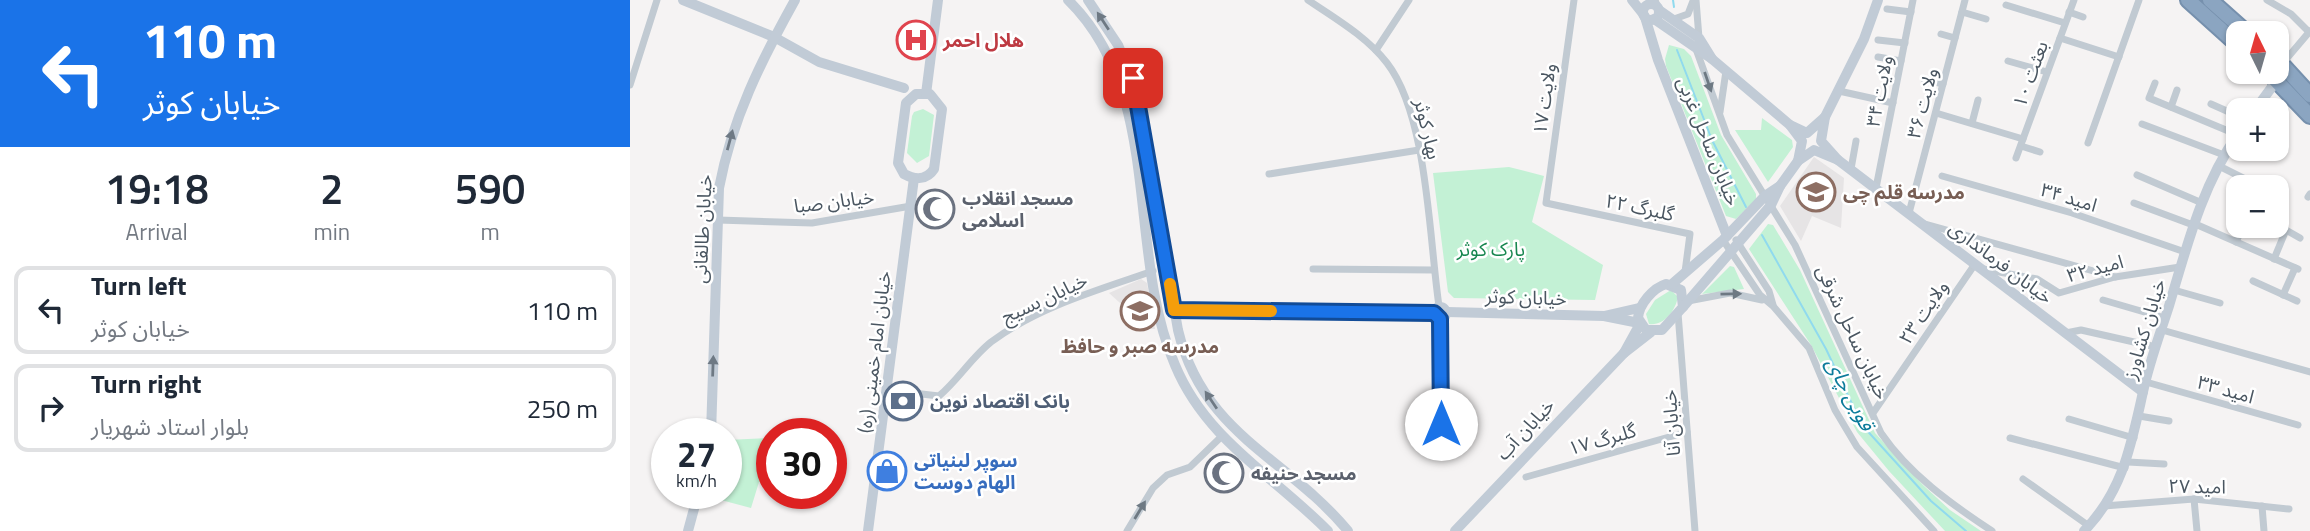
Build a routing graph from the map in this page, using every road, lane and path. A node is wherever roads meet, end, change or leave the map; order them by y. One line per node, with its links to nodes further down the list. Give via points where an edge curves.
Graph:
1 (657, 0): 53 (street)
2 (683, 0): 33 (main road)
3 (795, 0): 33 (main road, خیابان طالقانی)
4 (938, 0): 56 (main road)
5 (1068, 0): 96 (main road, via 1100,40 1117,75 1127,106)
6 (1088, 0): 94 (main road, one-way to 6, via 1133,78)
7 (1308, 0): 39 (street, بهار کوثر)
8 (1409, 0): 39 (street)
9 (1574, 0): 90 (street, ولایت ۱۷)
10 (1632, 0): 22 (main road)
11 (1694, 0): 22 (street, via 1686,16); 37 (street, خیابان ساحل شرقی)
12 (1878, 0): 55 (main road)
13 (1913, 0): 23 (street, ولایت ۳۴)
14 (1965, 0): 24 (street, ولایت ۳۶)
15 (2074, 0): 25 (street, بعثت ۱۰)
16 (2140, 0): 42 (street)
17 (2188, 0): 32 (highway)
18 (2210, 0): 28 (highway)
19 (2267, 0): 30 (street)
20 (2006, 5): 29 (street)
21 (1887, 9): 23 (street)
22 (1654, 11): 37 (main road); 43 (main road, خیابان ساحل غربی); 43 (main road, خیابان ساحل غربی)
23 (1911, 12): 38 (street, ولایت ۳۴)
24 (1962, 12): 27 (street); 34 (street, ولایت ۳۶)
25 (2069, 12): 26 (street); 29 (street, بعثت ۱۰)
26 (2083, 17)
27 (1986, 19)
28 (2234, 21)
29 (2066, 23): 35 (street, بعثت ۱۰)
30 (2310, 31): 40 (street)
31 (1941, 34): 34 (street)
32 (2226, 34)
33 (774, 37): 57 (main road, via 819,62); 97 (main road, خیابان طالقانی, one-way to 33, via 719,188 733,129)
34 (1955, 38): 51 (street, ولایت ۳۶)
35 (2060, 38): 42 (street); 47 (street, بعثت ۱۰)
36 (1878, 40): 38 (street)
37 (1698, 43): 46 (main road); 65 (street, خیابان ساحل شرقی, one-way to 65)
38 (1905, 43): 44 (street, ولایت ۳۴)
39 (1376, 50): 76 (street, بهار کوثر, via 1399,82)
40 (2289, 52)
41 (1878, 57): 44 (street)
42 (2119, 57): 74 (street)
43 (1658, 60): 100 (main road, خیابان ساحل غربی)
44 (1901, 61): 60 (street, ولایت ۳۴)
45 (2008, 61): 47 (street)
46 (1726, 71): 65 (street); 71 (main road)
47 (2047, 72): 73 (street, بعثت ۱۰)
48 (2289, 73): 58 (highway)
49 (1924, 79): 51 (street)
50 (2155, 83): 62 (street, via 2149,98)
51 (1943, 84): 64 (street, ولایت ۳۶)
52 (2280, 84): 66 (highway)
53 (630, 85)
54 (2177, 90): 62 (street)
55 (1839, 91): 60 (street); 67 (main road)
56 (925, 93): 57 (main road); 87 (main road, via 936,98 943,109 934,169 924,178)
57 (906, 94): 87 (main road, via 898,163 904,174)
58 (2310, 95)
59 (1978, 100): 68 (street)
60 (1893, 103): 88 (street, ولایت ۳۴)
61 (2211, 104): 63 (street)
62 (2171, 107): 70 (street)
63 (2226, 111)
64 (1936, 113): 68 (street); 95 (street, ولایت ۳۶)
65 (1720, 116): 89 (street, خیابان ساحل شرقی)
66 (2310, 116)
67 (1825, 117): 71 (main road); 75 (main road)
68 (1972, 123): 73 (street)
69 (2142, 124): 80 (street)
70 (2226, 129)
71 (1805, 137): 75 (main road, via 1817,134); 75 (main road, via 1805,149); 81 (main road)
72 (1856, 141): 82 (street)
73 (2022, 143): 77 (street); 79 (street, بعثت ۱۰)
74 (2088, 143)
75 (1817, 145): 81 (main road); 82 (main road, خیابان فرمانداری)
76 (1419, 150): 83 (street); 110 (street, بهار کوثر)
77 (2040, 152)
78 (2226, 152): 80 (main road, خیابان کشاورز)
79 (2016, 158)
80 (2221, 160): 85 (street); 92 (main road, خیابان کشاورز)
81 (1798, 161): 89 (main road)
82 (1851, 169): 88 (main road, خیابان فرمانداری)
83 (1269, 174)
84 (2137, 175): 92 (street)
85 (2243, 175)
86 (1942, 176): 105 (street, امید ۳۴)
87 (914, 178): 93 (main road, خیابان امام خمینی (ره))
88 (1876, 188): 95 (main road, خیابان فرمانداری)
89 (1768, 201): 100 (main road); 104 (main road); 137 (street, خیابان ساحل شرقی, via 1795,245)
90 (1546, 203): 112 (street, گلبرگ ۲۲, via 1690,234)
91 (2134, 203): 99 (street)
92 (2202, 203): 99 (main road, خیابان کشاورز)
93 (911, 206): 97 (street, خیابان صبا, via 813,223); 136 (main road, خیابان امام خمینی (ره))
94 (1158, 212): 96 (main road); 124 (main road)
95 (1909, 213): 98 (main road, خیابان فرمانداری)
96 (1144, 214): 111 (main road)
97 (719, 220): 139 (main road, خیابان طالقانی, one-way to 97)
98 (1921, 223): 107 (main road, خیابان فرمانداری); 113 (street)
99 (2193, 224): 103 (street); 105 (main road, خیابان کشاورز)
100 (1727, 236): 104 (street); 112 (main road)
101 (2238, 238): 103 (street)
102 (2300, 238): 106 (street, via 2286,230)
103 (2236, 242): 106 (street)
104 (1735, 247): 121 (street, via 1760,295); 122 (main road)
105 (2185, 252): 108 (main road, خیابان کشاورز)
106 (2274, 259): 117 (street, via 2297,269)
107 (1978, 266): 113 (street, امید ۳۲, via 2037,279 2059,293); 131 (main road, خیابان فرمانداری); 137 (street, ولایت ۲۳)
108 (2180, 267): 113 (street, امید ۳۲); 116 (main road, خیابان کشاورز)
109 (1313, 269): 110 (street)
110 (1434, 270): 125 (street, بهار کوثر)
111 (1153, 271): 136 (street, خیابان بسیج, via 1008,330 939,396); 146 (main road, via 1175,366)
112 (1685, 272): 115 (main road)
113 (2115, 277)
114 (2253, 281): 117 (street)
115 (1672, 284): 122 (main road, via 1681,290); 123 (main road, via 1657,287)
116 (2174, 290): 120 (street); 127 (main road, خیابان کشاورز)
117 (2283, 295): 119 (street)
118 (2103, 300): 127 (street)
119 (2297, 301)
120 (2220, 303)
121 (1773, 306): 122 (street, one-way to 121, via 1738,293); 166 (street, via 1809,348 1835,410 1857,447)
122 (1683, 307): 130 (main road, via 1662,331); 145 (street, خیابان آنا)
123 (1639, 308): 126 (main road, خیابان کوثر); 128 (main road)
124 (1174, 310): 125 (main road, خیابان کوثر); 144 (main road, one-way to 124, via 1189,365)
125 (1440, 313): 126 (main road, خیابان کوثر); 142 (street, بهار کوثر)
126 (1604, 316): 128 (main road, خیابان کوثر)
127 (2165, 318): 129 (main road, خیابان کشاورز)
128 (1639, 324): 130 (main road); 133 (main road, خیابان آب)
129 (2162, 330): 132 (main road, خیابان کشاورز); 134 (street)
130 (1651, 332): 133 (main road, خیابان آب)
131 (2066, 333): 132 (street, via 2081,330); 135 (main road, خیابان فرمانداری)
132 (2157, 347): 135 (main road, خیابان کشاورز)
133 (1624, 353): 164 (main road, خیابان آب)
134 (2310, 372)
135 (2144, 387): 138 (main road, خیابان کشاورز); 143 (street, امید ۳۳)
136 (887, 390): 160 (main road, خیابان امام خمینی (ره))
137 (1873, 413): 167 (street, خیابان ساحل شرقی, via 1896,456 1952,505)
138 (2139, 416): 141 (street); 148 (main road, خیابان کشاورز)
139 (712, 418)
140 (2069, 419): 148 (street)
141 (2169, 421)
142 (1441, 424)
143 (2298, 425)
144 (1230, 426): 146 (main road); 163 (main road, via 1321,501)
145 (1687, 432): 151 (street, گلبرگ ۱۷); 165 (street, خیابان آنا)
146 (1221, 437): 161 (street, one-way to 146, via 1153,488 1167,475 1190,467); 162 (main road)
147 (2010, 438): 150 (street)
148 (2134, 438): 150 (main road, خیابان کشاورز)
149 (2164, 464): 150 (street)
150 (2127, 465): 154 (main road, خیابان کشاورز)
151 (1526, 477)
152 (2023, 479): 158 (street)
153 (2194, 499): 154 (street, امید ۲۷); 155 (street, امید ۲۷); 168 (street)
154 (2105, 506): 158 (main road, خیابان کشاورز)
155 (2262, 506): 157 (street, امید ۲۷); 169 (street)
156 (694, 509): 159 (main road)
157 (2289, 509)
158 (2086, 528)
159 (688, 531)
160 (868, 531)
161 (1127, 531)
162 (1328, 531)
163 (1348, 531)
164 (1454, 531)
165 (1695, 531)
166 (1934, 531)
167 (1992, 531)
168 (2197, 531)
169 (2264, 531)

